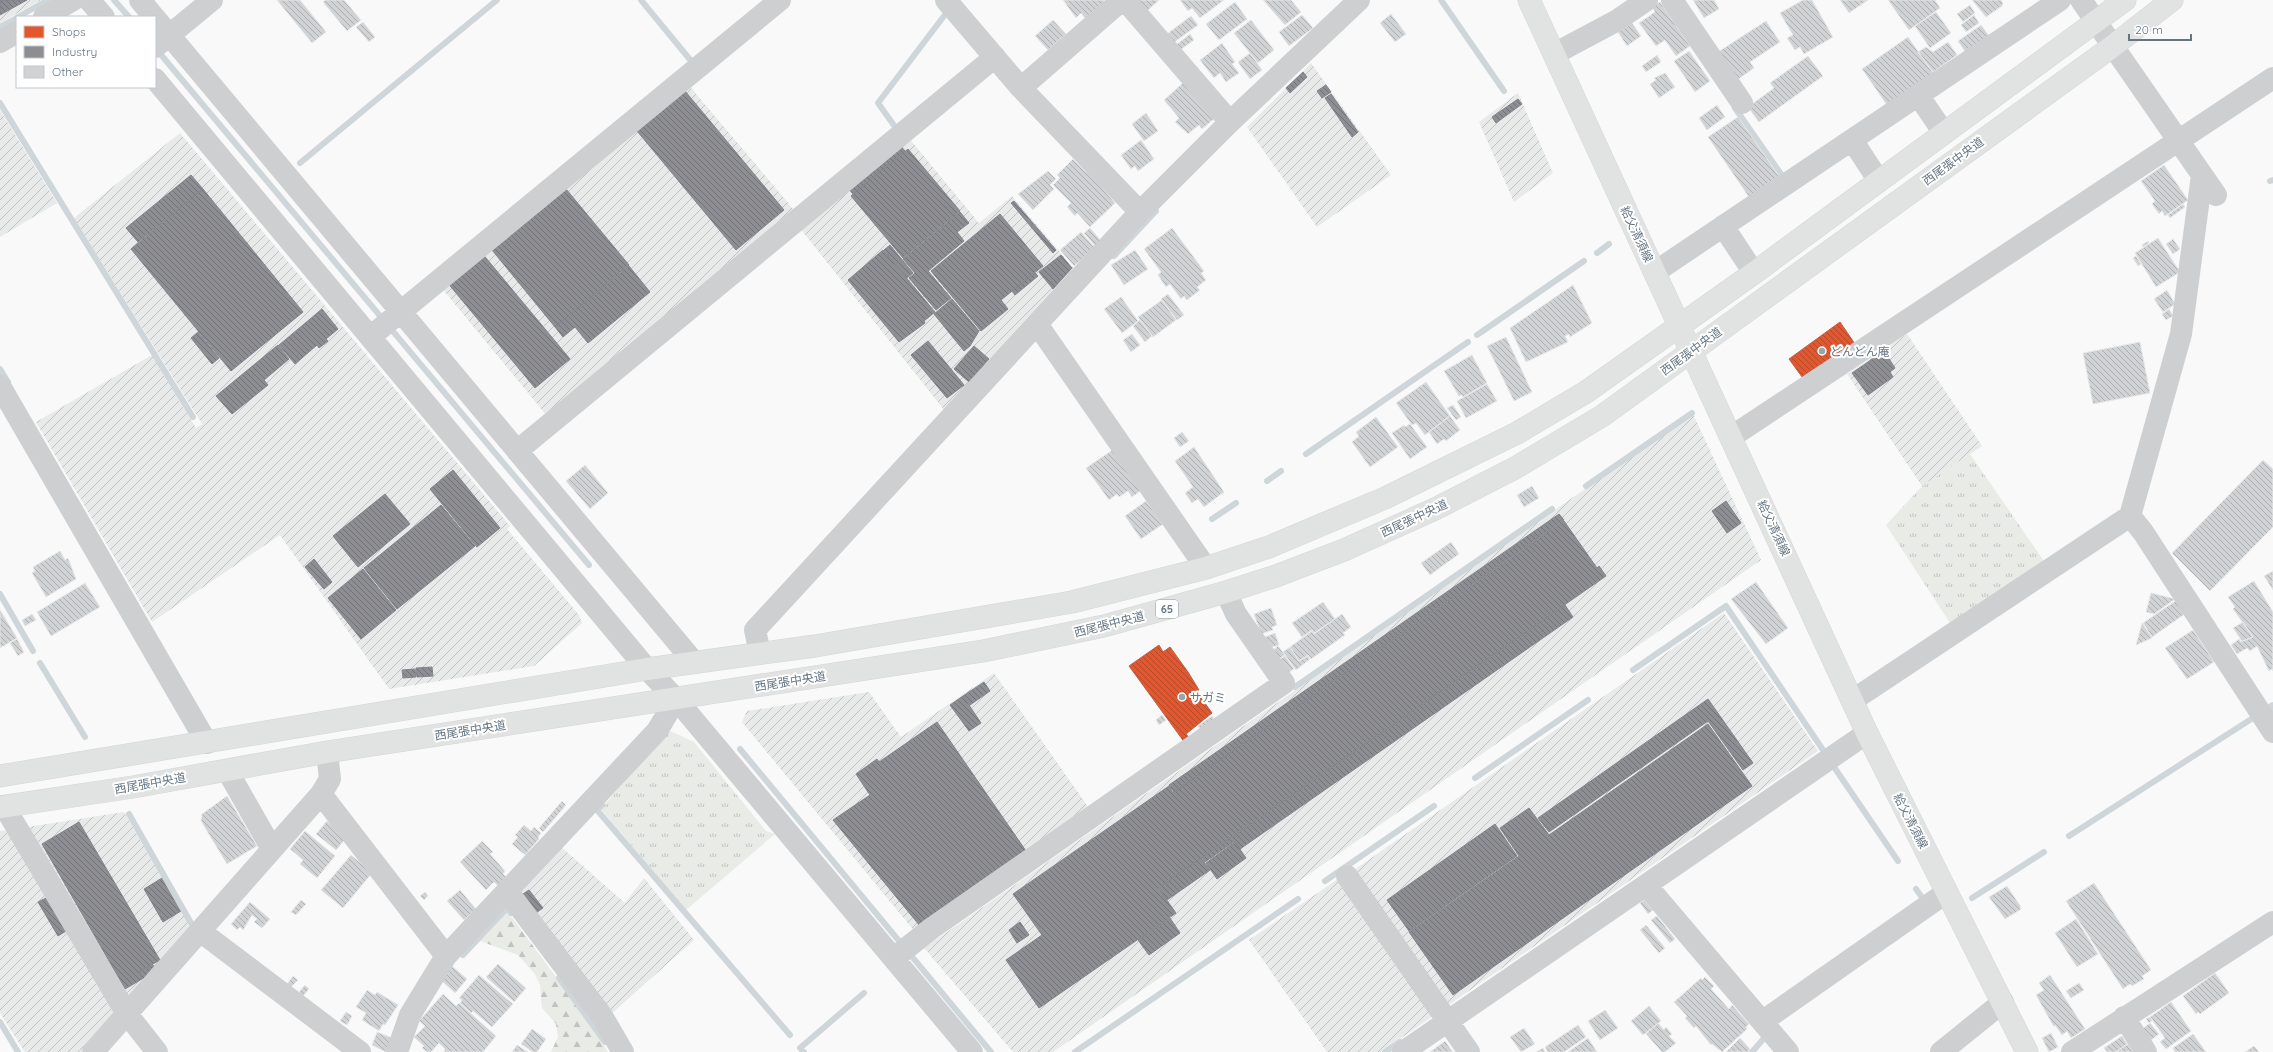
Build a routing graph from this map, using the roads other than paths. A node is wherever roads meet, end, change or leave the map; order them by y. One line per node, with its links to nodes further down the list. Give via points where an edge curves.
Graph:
1 (73, 0): 17 (street)
2 (89, 0): 18 (street)
3 (140, 0): 19 (street)
4 (212, 0): 23 (street)
5 (780, 0): 44 (street)
6 (946, 0): 27 (street)
7 (1122, 0): 30 (street)
8 (1125, 0): 33 (street)
9 (1359, 0): 33 (street)
10 (1529, 0): 26 (main road, 給父清須線)
11 (1647, 0): 26 (street, via 1616,21)
12 (1672, 0): 32 (street)
13 (2060, 0): 31 (street)
14 (2081, 0): 21 (street)
15 (2125, 0): 21 (main road)
16 (2172, 0): 25 (main road, 西尾張中央道 / 65)
17 (46, 16)
18 (103, 16)
19 (154, 16)
20 (156, 20): 23 (street)
21 (2096, 21): 25 (street); 34 (main road)
22 (16, 33): 24 (street)
23 (163, 40): 44 (street)
24 (0, 42)
25 (2113, 46): 36 (street); 48 (main road, 西尾張中央道 / 65)
26 (1554, 54): 42 (main road, 給父清須線)
27 (995, 57): 30 (street); 51 (street)
28 (2273, 78): 36 (street)
29 (156, 79): 47 (street)
30 (1021, 88): 40 (street)
31 (1918, 95): 34 (street); 35 (street)
32 (1742, 103)
33 (1230, 122): 40 (street)
34 (1944, 133): 38 (main road)
35 (1852, 140): 38 (street); 41 (street)
36 (2178, 141): 37 (street); 50 (street)
37 (2202, 175): 39 (street); 52 (street, via 2181,334)
38 (1879, 181): 43 (main road)
39 (2216, 195)
40 (1140, 212): 45 (street)
41 (1723, 226): 42 (street); 43 (street)
42 (1655, 272): 46 (main road, 給父清須線)
43 (1754, 273): 46 (main road)
44 (398, 314): 47 (street); 51 (street)
45 (1037, 324): 53 (street); 55 (street, via 755,630)
46 (1680, 326): 48 (main road, 給父清須線); 53 (main road, via 1586,392 1517,433 1385,498 1269,547)
47 (374, 334): 57 (street)
48 (1691, 350): 50 (main road, 給父清須線); 54 (main road, 西尾張中央道 / 65, via 1602,416 1515,468 1435,509 1344,550)
49 (0, 386): 62 (street)
50 (1731, 437): 59 (main road, 給父清須線)
51 (517, 451): 56 (street)
52 (2130, 516): 59 (street); 60 (street, via 2143,532)
53 (1206, 568): 55 (main road, via 1072,602)
54 (1226, 592): 58 (main road, 西尾張中央道 / 65, via 1104,626 1015,645); 75 (street, via 1236,614 1284,683)
55 (760, 653): 56 (main road)
56 (694, 662): 57 (main road)
57 (647, 669): 58 (street); 62 (main road)
58 (676, 699): 63 (main road, 西尾張中央道 / 65); 71 (street, via 657,731); 75 (street)
59 (1853, 700): 61 (main road, 給父清須線)
60 (2273, 732)
61 (1867, 733): 70 (street); 72 (main road, 給父清須線)
62 (207, 744): 65 (main road)
63 (327, 752): 64 (main road, 西尾張中央道 / 65); 66 (street, via 330,779)
64 (227, 770): 67 (main road, 西尾張中央道 / 65); 68 (street)
65 (0, 776)
66 (321, 794): 68 (street); 76 (street)
67 (2, 806): 78 (street)
68 (272, 850): 74 (street)
69 (1347, 876): 80 (street)
70 (1646, 885): 80 (street); 81 (street)
71 (508, 892): 76 (street); 86 (street, via 602,1016)
72 (1947, 892): 77 (main road, 給父清須線); 81 (street)
73 (2273, 922): 79 (street)
74 (200, 931): 78 (street); 84 (street)
75 (901, 952): 87 (street)
76 (446, 956): 85 (street, via 410,1015)
77 (2003, 1002): 91 (street); 92 (main road, 給父清須線)
78 (126, 1014): 82 (street); 83 (street)
79 (2124, 1017): 93 (street); 94 (street)
80 (1447, 1021): 88 (street); 89 (street)
81 (1763, 1021): 90 (street)
82 (93, 1052)
83 (157, 1052)
84 (360, 1052)
85 (397, 1052)
86 (623, 1052)
87 (972, 1052)
88 (1403, 1052)
89 (1469, 1052)
90 (1788, 1052)
91 (1941, 1052)
92 (2027, 1052)
93 (2072, 1052)
94 (2146, 1052)

